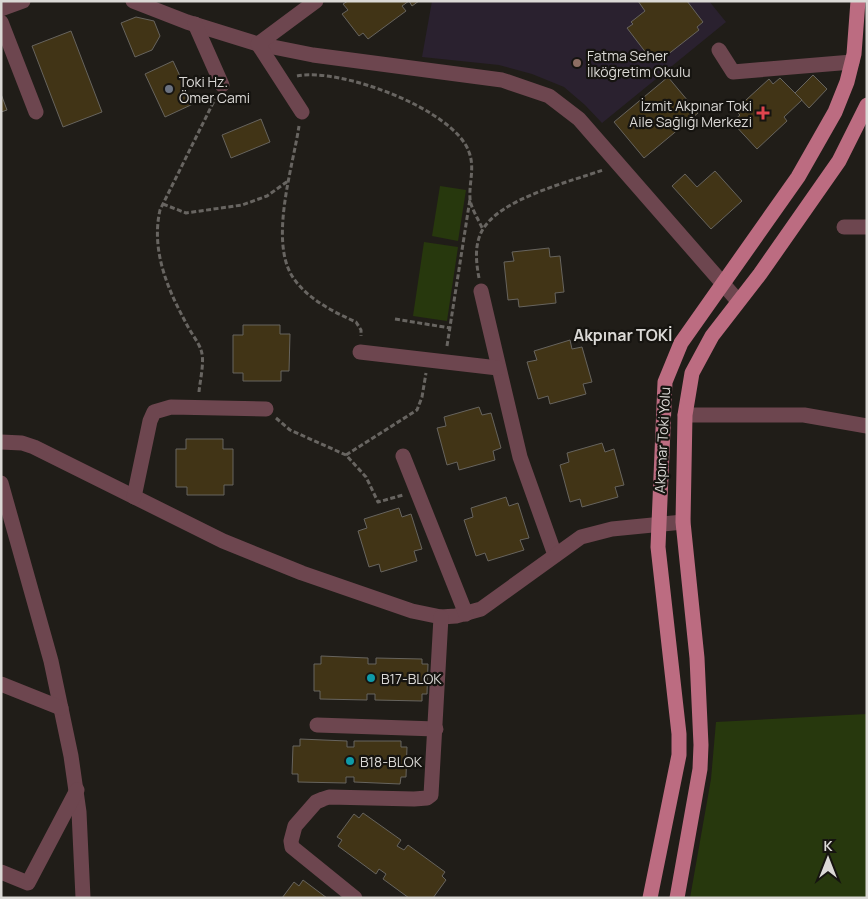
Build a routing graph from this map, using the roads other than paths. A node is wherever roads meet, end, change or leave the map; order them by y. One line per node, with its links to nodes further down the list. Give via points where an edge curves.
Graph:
1 (23, 1): 5 (street)
2 (133, 1): 7 (street)
3 (316, 1): 8 (street)
4 (858, 1): 10 (main road, Akpınar Toki Yolu)
5 (1, 9)
6 (1, 22): 13 (street)
7 (194, 24): 8 (street); 11 (street)
8 (258, 44): 14 (street); 17 (street, via 313,56 502,80 549,96 565,106)
9 (719, 50): 10 (street, via 733,72)
10 (852, 62): 17 (main road, Akpınar Toki Yolu, via 847,82 818,143 798,177)
11 (222, 85)
12 (867, 105): 19 (main road, Akpınar Toki Yolu, via 838,161)
13 (36, 112)
14 (302, 112)
15 (844, 227): 16 (street)
16 (867, 227)
17 (722, 284): 19 (street); 30 (main road, Akpınar Toki Yolu, via 681,343 665,382)
18 (481, 291): 21 (street)
19 (738, 301): 23 (main road, Akpınar Toki Yolu, via 698,358 692,373)
20 (360, 352): 21 (street)
21 (498, 368): 31 (street, via 520,457)
22 (266, 410): 28 (street, via 171,407 154,412)
23 (685, 415): 24 (street, via 804,415); 29 (main road, Akpınar Toki Yolu)
24 (867, 426)
25 (1, 442): 28 (street, via 34,447)
26 (403, 456): 32 (street)
27 (1, 483): 35 (street, via 30,581)
28 (134, 497): 33 (street, via 223,541 302,573)
29 (683, 522): 30 (street); 43 (main road, Akpınar Toki Yolu, via 702,738 700,769)
30 (658, 524): 31 (street, via 593,533); 42 (main road, Akpınar Toki Yolu, via 679,755)
31 (555, 555): 32 (street, via 481,609)
32 (466, 614): 33 (street)
33 (441, 617): 37 (street)
34 (1, 684): 35 (street)
35 (61, 708): 38 (street)
36 (316, 725): 37 (street)
37 (436, 729): 41 (street, via 433,790 427,798 330,797 316,802 295,826 292,847)
38 (77, 790): 39 (street, via 28,883); 40 (street)
39 (1, 872)
40 (83, 898)
41 (355, 898)
42 (650, 898)
43 (676, 898)

